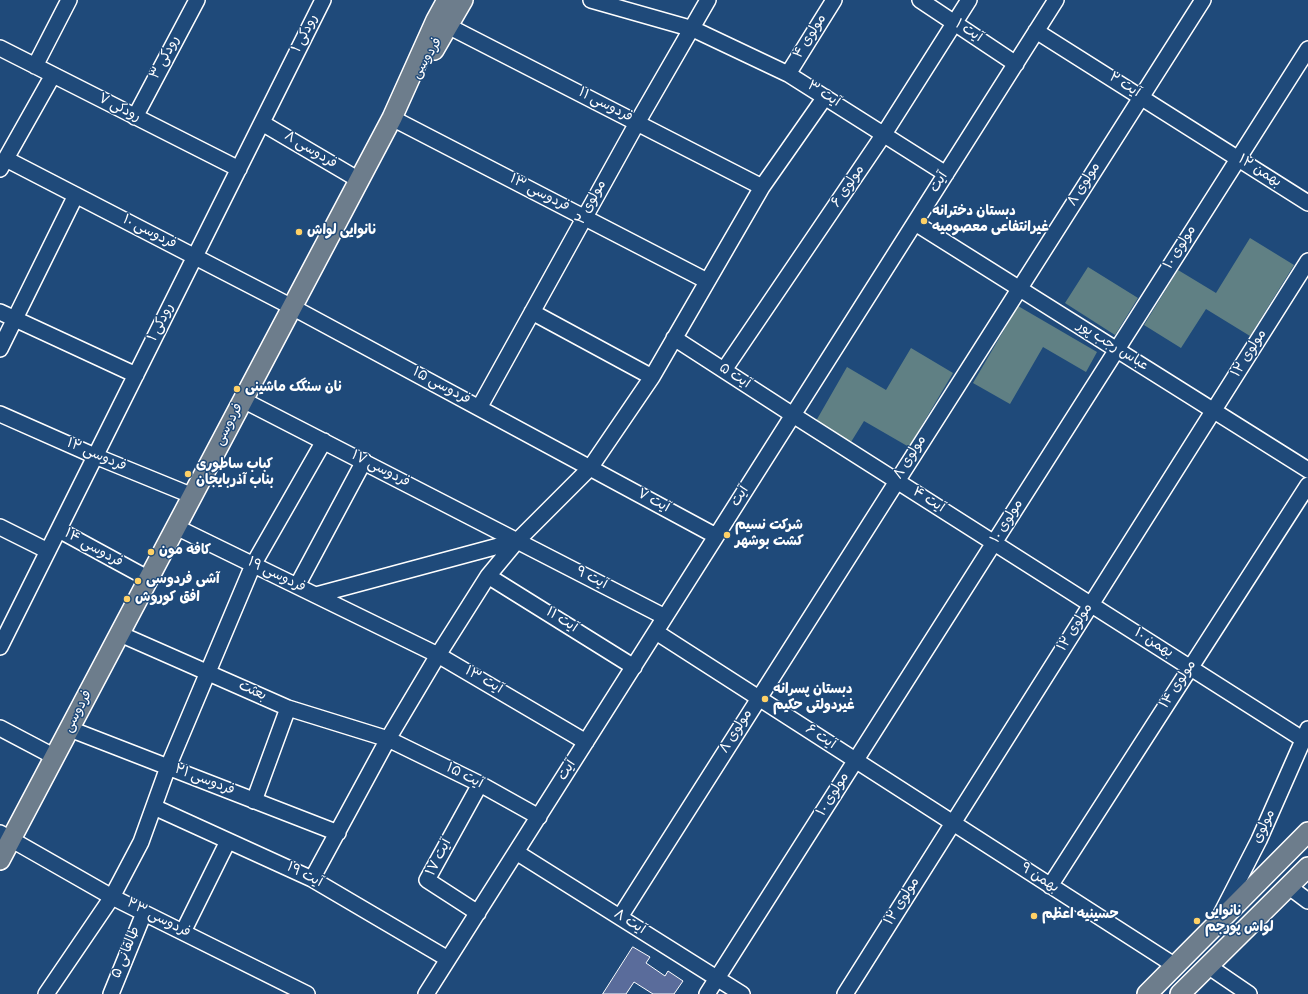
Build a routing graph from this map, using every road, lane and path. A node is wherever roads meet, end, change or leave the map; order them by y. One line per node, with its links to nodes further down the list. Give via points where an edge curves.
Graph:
1 (69, 0): 20 (street)
2 (197, 0): 25 (street, رودکی ۳)
3 (323, 0): 27 (street, رودکی ۱)
4 (447, 0): 26 (main road, فردوسی)
5 (463, 0): 14 (main road, فردوسی)
6 (591, 0): 15 (street, آیت ۳)
7 (708, 0): 15 (street, مولوی ۲)
8 (834, 0): 21 (street, مولوی ۴)
9 (920, 0): 13 (street, آیت ۱)
10 (970, 0): 13 (street, مولوی ۶)
11 (1056, 0): 16 (street, آیت)
12 (1202, 0): 24 (street, مولوی ۸)
13 (955, 23): 19 (street, آیت ۱); 29 (street, مولوی ۶)
14 (448, 26): 26 (main road, فردوسی); 28 (street, فردوسی ۱۱)
15 (693, 29): 21 (street, آیت ۳); 28 (street, مولوی ۲)
16 (1036, 31): 19 (street, آیت); 24 (street, آیت ۲)
17 (0, 48): 20 (street, رودکی ۷)
18 (1308, 49): 31 (street, مولوی ۱۰)
19 (1016, 64): 34 (street, آیت)
20 (35, 66): 22 (street, رودکی ۷)
21 (788, 74): 23 (street, آیت ۳)
22 (53, 75): 25 (street, رودکی ۷); 32 (street)
23 (826, 97): 29 (street, آیت ۳); 36 (street)
24 (1141, 97): 30 (street, آیت ۲); 44 (street, مولوی ۸)
25 (135, 117): 33 (street, رودکی ۷)
26 (392, 118): 35 (main road, فردوسی); 39 (street, فردوسی ۱۳)
27 (262, 123): 33 (street, رودکی ۱); 35 (street, فردوسی ۸)
28 (637, 123): 36 (street, فردوسی ۱۱); 39 (street, مولوی ۲)
29 (884, 134): 34 (street, آیت ۳); 52 (street, مولوی ۶)
30 (1211, 141): 31 (street, بهمن ۱۲)
31 (1238, 159): 38 (street, بهمن ۱۲); 51 (street, مولوی ۱۰)
32 (3, 164): 37 (street, فردوسی ۱۰)
33 (239, 169): 41 (street, رودکی ۱)
34 (946, 174): 40 (street, آیت)
35 (359, 180): 45 (main road, فردوسی)
36 (762, 187): 43 (street)
37 (76, 195): 41 (street, فردوسی ۱۰); 48 (street)
38 (1308, 203)
39 (584, 217): 43 (street, فردوسی ۱۳); 47 (street, مولوی ۲)
40 (915, 223): 44 (street, عباس رجب پور); 59 (street, آیت)
41 (195, 256): 45 (street, فردوسی ۱۰); 53 (street, رودکی ۱)
42 (1308, 262): 57 (street, مولوی ۱۲)
43 (707, 281): 49 (street)
44 (1019, 288): 51 (street, عباس رجب پور); 65 (street, مولوی ۸)
45 (292, 307): 55 (main road, فردوسی); 56 (street, فردوسی ۱۵)
46 (0, 312): 48 (street)
47 (532, 312): 54 (street); 56 (street, مولوی ۲)
48 (15, 319): 50 (street); 53 (street)
49 (674, 338): 52 (street, آیت ۵); 54 (street)
50 (0, 349)
51 (1117, 350): 57 (street, عباس رجب پور); 73 (street, مولوی ۱۰)
52 (724, 370): 59 (street, آیت ۵)
53 (136, 375): 61 (street, رودکی ۱)
54 (652, 377): 63 (street)
55 (243, 400): 60 (street, فردوسی ۱۷); 67 (main road, فردوسی)
56 (479, 408): 63 (street, فردوسی ۱۵)
57 (1214, 411): 64 (street, عباس رجب پور); 81 (street, مولوی ۱۲)
58 (0, 414): 61 (street, فردوسی ۱۲)
59 (793, 416): 65 (street, آیت ۴); 71 (street, آیت)
60 (324, 441): 62 (street, فردوسی ۱۷); 75 (street)
61 (95, 456): 67 (street, فردوسی ۱۲); 70 (street, رودکی ۱)
62 (364, 461): 72 (street, فردوسی ۱۷); 79 (street)
63 (590, 468): 71 (street, آیت ۷); 72 (street)
64 (1308, 470)
65 (897, 481): 73 (street, آیت ۴); 92 (street, مولوی ۸)
66 (1308, 485): 90 (street, مولوی ۱۴)
67 (193, 496): 69 (main road, فردوسی)
68 (0, 526): 74 (street)
69 (176, 527): 75 (street, فردوسی ۱۹); 78 (main road, فردوسی)
70 (58, 530): 74 (street, رودکی ۱); 78 (street, فردوسی ۱۴)
71 (716, 536): 82 (street, آیت)
72 (517, 541): 77 (street); 80 (street); 82 (street, آیت ۹)
73 (994, 543): 76 (street, آیت ۴); 100 (street, مولوی ۱۰)
74 (48, 551): 84 (street, رودکی ۱)
75 (253, 565): 79 (street, فردوسی ۱۹); 91 (street)
76 (1042, 574): 81 (street, بهمن ۱۰)
77 (488, 576): 88 (street); 89 (street, آیت ۱۱)
78 (149, 579): 86 (main road, فردوسی)
79 (297, 586): 80 (street, فردوسی ۱۹)
80 (316, 595): 83 (street, فردوسی ۱۹)
81 (1091, 605): 90 (street, بهمن ۱۰); 107 (street, مولوی ۱۲)
82 (665, 617): 85 (street, آیت)
83 (377, 625): 88 (street, آیت ۱۳)
84 (3, 632): 87 (street, رودکی ۱)
85 (656, 632): 89 (street, آیت); 92 (street, آیت ۶)
86 (120, 634): 91 (street, بعثت); 95 (main road, فردوسی)
87 (0, 647)
88 (438, 655): 97 (street); 98 (street, آیت ۱۳)
89 (634, 667): 98 (street, آیت)
90 (1190, 668): 96 (street, بهمن ۱۰); 116 (street, مولوی ۱۴)
91 (209, 673): 93 (street, بعثت); 101 (street)
92 (759, 698): 100 (street, آیت ۶); 122 (street, مولوی ۸)
93 (288, 708): 97 (street, بعثت); 104 (street)
94 (0, 728): 99 (street)
95 (70, 729): 99 (main road, فردوسی); 101 (street, فردوسی ۲۱)
96 (1306, 734): 123 (street, مولوی, via 1259,840)
97 (388, 739): 102 (street, آیت ۱۵); 109 (street)
98 (586, 742): 106 (street, آیت)
99 (56, 757): 110 (main road, فردوسی)
100 (856, 761): 103 (street, آیت ۶); 128 (street, مولوی ۱۰)
101 (168, 767): 104 (street, فردوسی ۲۱); 105 (street)
102 (480, 784): 106 (street, آیت ۱۵); 121 (street, آیت ۱۷, via 427,880)
103 (904, 792): 107 (street, بهمن ۹)
104 (254, 801): 109 (street, فردوسی ۲۱)
105 (154, 807): 111 (street, آیت ۱۹); 118 (street, via 141,842)
106 (539, 817): 112 (street, آیت)
107 (953, 823): 116 (street, بهمن ۹); 135 (street, مولوی ۱۲)
108 (1308, 832): 123 (main road)
109 (338, 833): 115 (street)
110 (5, 836): 113 (main road, فردوسی); 118 (street, فردوسی ۲۳)
111 (228, 841): 115 (street, آیت ۱۹); 124 (street)
112 (516, 852): 121 (street, آیت); 122 (street, آیت ۸)
113 (0, 860)
114 (1308, 867): 117 (main road)
115 (312, 879): 125 (street, آیت ۱۹)
116 (1050, 886): 126 (street, بهمن ۹)
117 (1288, 886): 119 (street); 127 (main road)
118 (112, 897): 120 (street, فردوسی ۲۳); 129 (street)
119 (1308, 901)
120 (144, 913): 124 (street, فردوسی ۲۳); 130 (street, طالقانی ۵)
121 (478, 913): 125 (street, آیت)
122 (620, 917): 128 (street, آیت ۸)
123 (1216, 924): 126 (main road)
124 (183, 932): 131 (street, فردوسی ۲۳)
125 (448, 959): 132 (street, آیت)
126 (1174, 965): 136 (main road)
127 (1208, 966): 137 (main road); 138 (street)
128 (717, 978): 133 (street, مولوی ۱۰); 134 (street, آیت ۸)
129 (46, 994)
130 (111, 994)
131 (307, 994)
132 (426, 994)
133 (707, 994)
134 (742, 994)
135 (845, 994)
136 (1147, 994)
137 (1180, 994)
138 (1249, 994)

